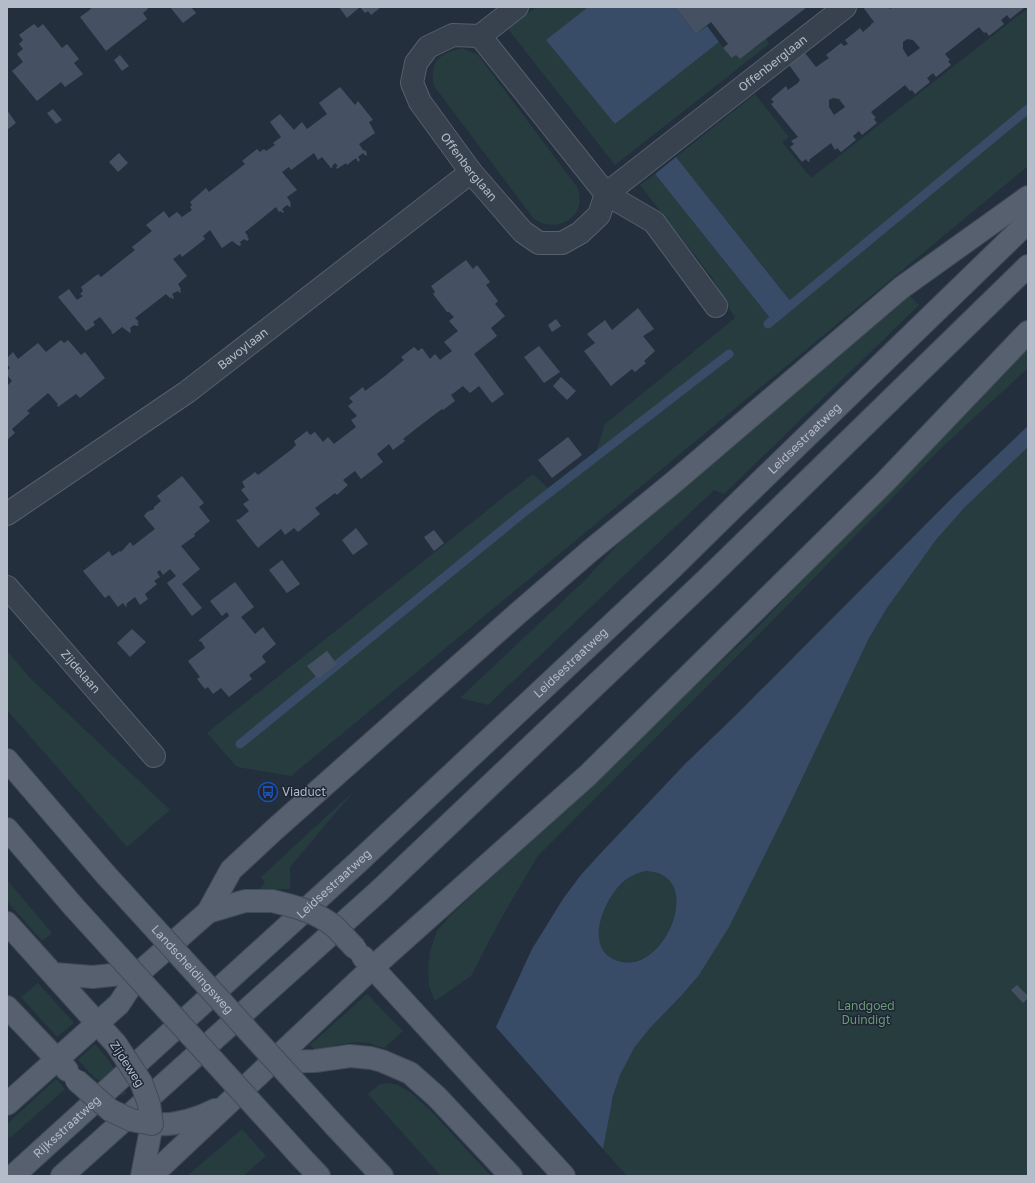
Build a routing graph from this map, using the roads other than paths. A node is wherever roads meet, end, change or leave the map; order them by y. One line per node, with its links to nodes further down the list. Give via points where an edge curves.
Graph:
1 (518, 7): 3 (street)
2 (845, 7): 5 (street, Offenberglaan)
3 (480, 36): 4 (street, Offenberglaan, via 453,35 428,47 416,63 412,83 420,102); 5 (street)
4 (471, 172): 5 (street, Offenberglaan, via 523,232 539,243 562,243 580,233 599,214); 11 (street, Bavoylaan, via 187,392)
5 (606, 194): 9 (street, via 654,222)
6 (1028, 197): 16 (main road, via 901,288 516,615 231,870)
7 (1028, 222): 25 (main road, Leidsestraatweg, via 666,575)
8 (1028, 266): 30 (main road, via 757,531 380,890)
9 (716, 306)
10 (1028, 332): 18 (main road, via 884,483 588,775)
11 (7, 514)
12 (7, 587): 13 (street, Zijdelaan)
13 (154, 756)
14 (7, 760): 34 (main road, Landscheidingsweg, bridge, via 106,875)
15 (7, 829): 33 (main road, bridge, via 73,906)
16 (208, 912): 18 (main road, bridge, via 245,901 272,901 291,905 316,914 334,927); 19 (main road)
17 (7, 923): 20 (main road, Zijdeweg)
18 (372, 968): 24 (main road); 36 (main road)
19 (140, 972): 20 (main road, via 93,977); 22 (main road, via 119,1004)
20 (54, 974): 22 (main road, Zijdeweg)
21 (7, 1007): 23 (main road)
22 (96, 1024): 23 (main road); 28 (main road, Zijdeweg, bridge, via 116,1044 141,1082)
23 (58, 1060): 26 (main road); 28 (main road, bridge, via 110,1110)
24 (273, 1062): 27 (main road); 35 (main road, via 315,1061 350,1056 382,1061 410,1073 437,1097)
25 (104, 1094): 29 (main road, Rijksstraatweg)
26 (7, 1104)
27 (229, 1104): 28 (main road, via 200,1117); 32 (main road)
28 (155, 1129): 31 (main road, Zijdeweg)
29 (13, 1176)
30 (62, 1176)
31 (142, 1176)
32 (151, 1176)
33 (319, 1176)
34 (382, 1176)
35 (511, 1176)
36 (564, 1176)

